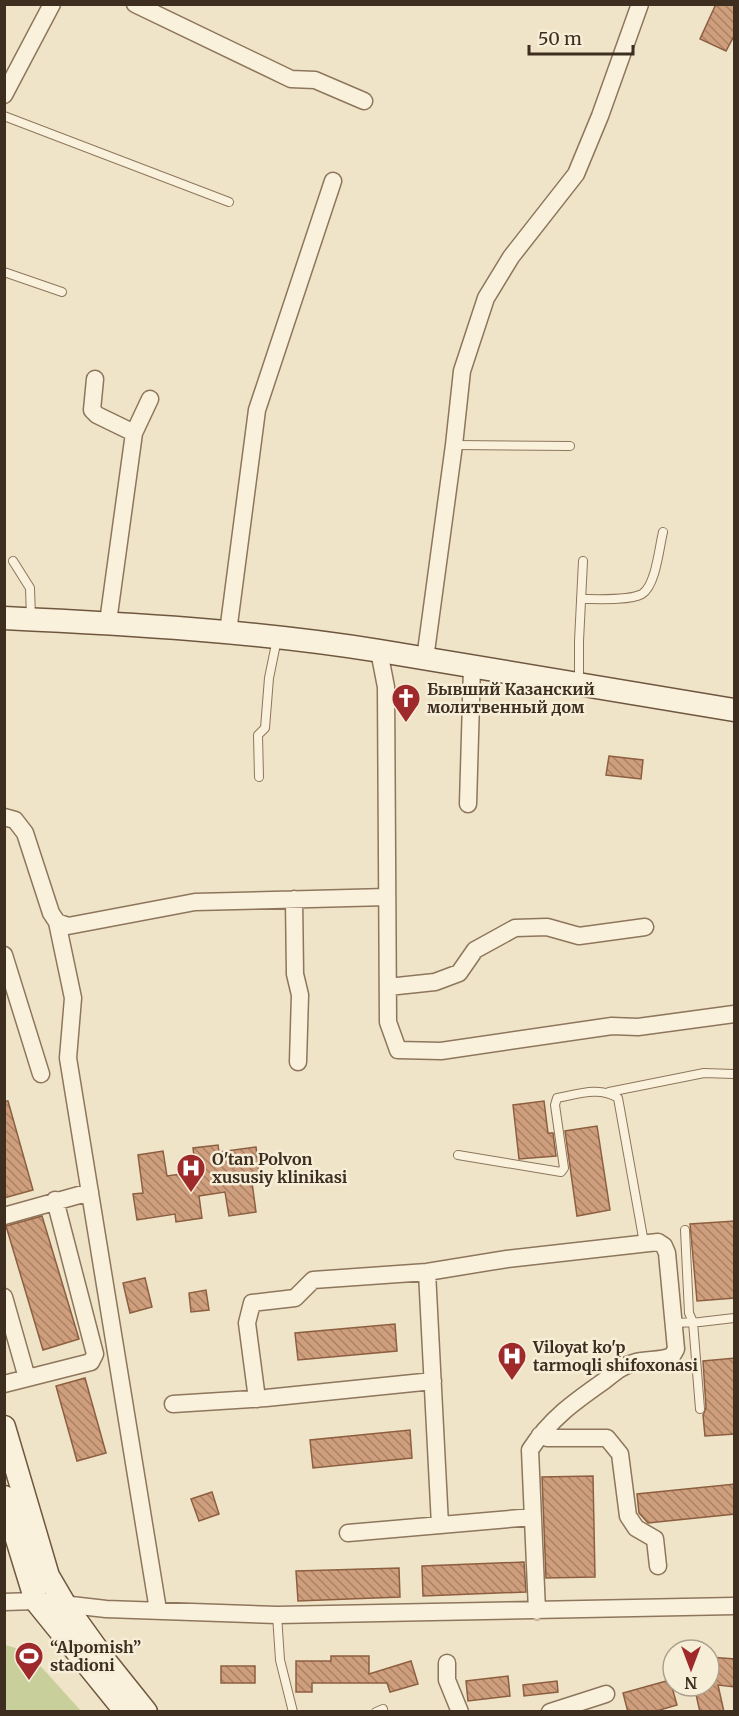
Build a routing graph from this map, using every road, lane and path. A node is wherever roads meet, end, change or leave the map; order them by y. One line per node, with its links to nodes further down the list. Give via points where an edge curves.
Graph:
1 (52, 4): 4 (street)
2 (135, 4): 5 (street, via 291,79 315,80)
3 (640, 4): 14 (street, via 576,174 511,257 486,297 462,370)
4 (4, 95)
5 (364, 101)
6 (4, 116): 8 (lane)
7 (333, 181): 23 (street, via 257,410)
8 (229, 202)
9 (4, 272): 10 (lane)
10 (62, 292)
11 (95, 379): 13 (street, via 92,410)
12 (150, 399): 13 (street)
13 (134, 434): 22 (street)
14 (454, 446): 15 (lane); 26 (street)
15 (570, 446)
16 (663, 532): 19 (lane, via 652,582 643,593)
17 (13, 561): 21 (lane, via 30,588)
18 (583, 561): 19 (lane)
19 (581, 599): 28 (lane)
20 (4, 618): 21 (main road)
21 (31, 619): 22 (main road)
22 (108, 622): 23 (main road)
23 (228, 632): 24 (main road)
24 (277, 638): 25 (main road); 30 (lane, via 265,728 258,735)
25 (379, 651): 26 (main road); 33 (street, via 386,687)
26 (425, 659): 27 (main road)
27 (472, 667): 28 (main road); 31 (street)
28 (579, 684): 29 (main road)
29 (735, 710)
30 (259, 777)
31 (468, 804)
32 (4, 817): 35 (street, via 15,820 25,833)
33 (387, 897): 34 (street); 38 (street)
34 (294, 899): 35 (street, via 195,902 68,926); 41 (street, via 295,975 300,995)
35 (57, 922): 46 (street, via 73,998 69,1058)
36 (645, 927): 38 (street, via 579,936 547,927 515,928 475,950 459,973 435,982)
37 (4, 955): 39 (street)
38 (388, 987): 40 (street, via 388,1022 398,1050 441,1051 612,1026 638,1027)
39 (13, 1010): 42 (street)
40 (735, 1014)
41 (298, 1062)
42 (41, 1074)
43 (735, 1074): 44 (lane, via 704,1073)
44 (609, 1092): 45 (lane, via 591,1091 557,1098 564,1168 561,1172); 50 (lane, via 618,1098)
45 (458, 1155)
46 (90, 1192): 47 (street); 73 (street)
47 (55, 1200): 48 (street); 56 (street, via 95,1354 91,1362)
48 (4, 1216)
49 (685, 1230): 54 (lane, via 689,1313)
50 (644, 1243): 51 (street); 55 (street, via 658,1242 667,1253)
51 (427, 1272): 57 (street); 59 (street, via 313,1281 295,1298 252,1303 247,1323)
52 (4, 1297): 56 (street)
53 (735, 1318): 54 (lane)
54 (693, 1322): 55 (lane); 61 (lane)
55 (673, 1323): 63 (street, via 676,1349 672,1356 622,1367 562,1411)
56 (27, 1378): 58 (street)
57 (433, 1381): 59 (street); 66 (street)
58 (4, 1384)
59 (257, 1399): 60 (street)
60 (173, 1404)
61 (700, 1409)
62 (4, 1427): 71 (main road, via 48,1576)
63 (540, 1435): 65 (street, via 530,1450); 68 (street, via 607,1438 620,1454 628,1516 636,1528 655,1539)
64 (4, 1497): 69 (main road)
65 (532, 1517): 66 (street); 74 (street)
66 (440, 1526): 67 (street)
67 (348, 1533)
68 (658, 1566)
69 (36, 1601): 70 (street); 71 (street); 78 (main road)
70 (4, 1602)
71 (65, 1605): 73 (street); 79 (main road)
72 (735, 1606): 74 (street)
73 (158, 1610): 75 (street)
74 (537, 1611): 75 (street)
75 (277, 1615): 80 (lane, via 280,1660)
76 (447, 1663): 81 (street, via 447,1680)
77 (606, 1694): 82 (street)
78 (126, 1712)
79 (146, 1712)
80 (293, 1712)
81 (459, 1712)
82 (550, 1712)

